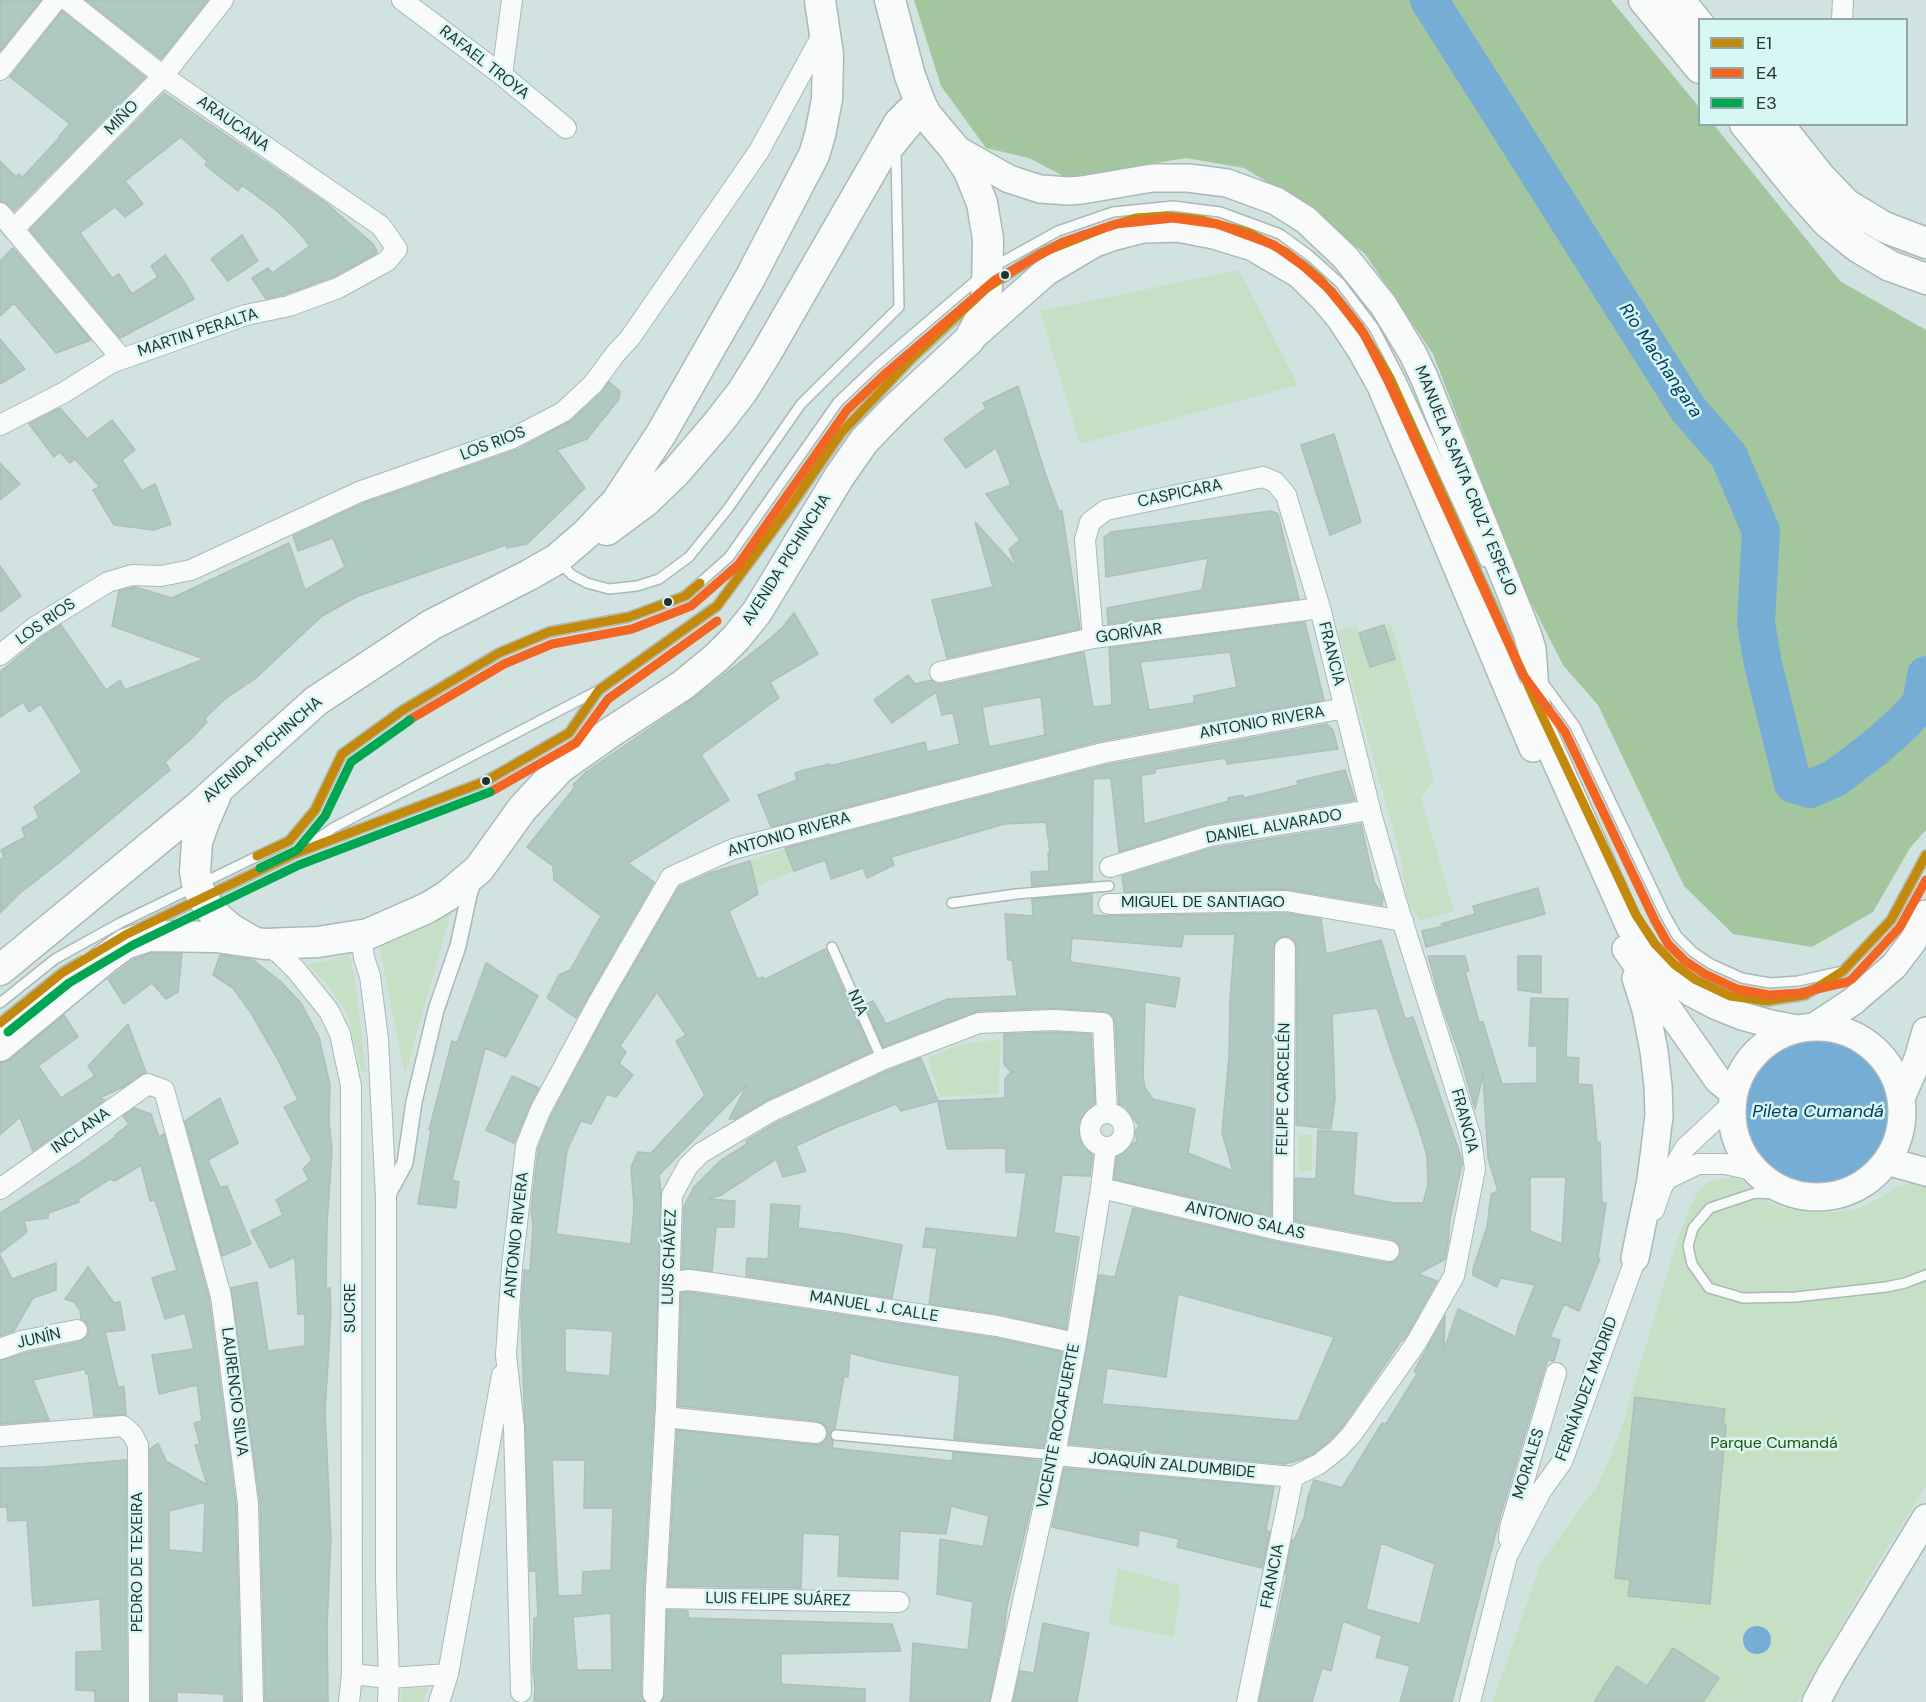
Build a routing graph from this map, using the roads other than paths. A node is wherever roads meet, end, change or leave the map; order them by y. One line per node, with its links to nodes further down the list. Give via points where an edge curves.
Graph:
1 (56, 0): 15 (street)
2 (67, 0): 17 (street, ARAUCANA)
3 (223, 0): 17 (street, MIÑO)
4 (402, 0): 16 (street, RAFAEL TROYA)
5 (512, 0): 16 (street)
6 (820, 0): 13 (main road, AVENIDA PICHINCHA)
7 (890, 0): 18 (main road, AVENIDA PICHINCHA, via 910,76)
8 (1644, 0): 14 (main road)
9 (1679, 0): 12 (main road)
10 (1843, 0): 11 (street)
11 (1842, 18)
12 (1698, 24)
13 (825, 30): 33 (main road, AVENIDA PICHINCHA, via 827,99 806,174 634,478 603,518); 38 (street, LOS RIOS, via 759,152 630,338 593,384 563,412 513,438 359,492 191,570 161,576 132,575 108,582 35,627)
14 (1698, 66)
15 (0, 70)
16 (502, 75): 21 (street, RAFAEL TROYA)
17 (163, 76): 24 (street, MIÑO); 26 (street, ARAUCANA, via 381,226)
18 (927, 116): 22 (main road, AVENIDA PICHINCHA); 33 (main road, via 910,111 899,123 764,357 703,442 635,510); 33 (lane, via 896,154 899,307 801,404 689,557 659,579 609,589 572,575)
19 (1747, 126): 28 (main road, via 1828,223 1890,266)
20 (1780, 126): 25 (main road, via 1846,204 1884,227)
21 (566, 128)
22 (954, 148): 27 (main road, AVENIDA PICHINCHA, via 982,203 988,239); 39 (main road, MANUELA SANTA CRUZ Y ESPEJO, via 1009,179 1040,189 1076,191 1171,177 1227,183 1276,201 1319,231 1374,293 1413,354 1527,633)
23 (0, 213): 24 (street)
24 (14, 229): 30 (street)
25 (1926, 243)
26 (397, 249): 30 (street, MARTIN PERALTA, via 387,261 338,288 289,306 246,315)
27 (988, 279): 29 (main road, AVENIDA PICHINCHA, via 981,318); 34 (lane, via 1058,231 1113,212 1173,206 1220,212 1280,234 1340,283 1374,328); 41 (lane, via 841,433 717,606); 42 (lane, via 1041,253 1136,218 1203,220 1247,232 1286,252 1320,279 1359,326 1390,378); 50 (lane, via 876,365 838,402 729,557 685,596 629,617 549,632 499,653 403,710 342,754 315,810 289,841)
28 (1926, 279)
29 (969, 340): 48 (main road, AVENIDA PICHINCHA, via 864,441 757,612 736,638 682,685 560,768 522,809); 54 (main road, via 1046,272 1095,243 1143,229 1177,228 1214,235 1253,247 1299,274 1340,318 1381,386)
30 (122, 359): 31 (street, MARTIN PERALTA)
31 (0, 425)
32 (1286, 495): 35 (street, FRANCIA); 37 (street, CASPICARA, via 1275,482 1263,477 1106,510 1090,522 1085,540)
33 (556, 559): 44 (main road, AVENIDA PICHINCHA, via 431,625 316,701)
34 (1489, 573)
35 (1320, 608): 37 (street, GORÍVAR); 43 (street, FRANCIA)
36 (1509, 616): 39 (lane)
37 (1093, 638): 40 (street, GORÍVAR)
38 (0, 655)
39 (1534, 670): 42 (main road, MANUELA SANTA CRUZ Y ESPEJO); 60 (lane, via 1575,726 1665,915 1692,952 1742,978 1770,983)
40 (940, 672)
41 (599, 690): 46 (lane, via 333,828); 46 (lane, via 569,733 486,781)
42 (1536, 703): 60 (lane, via 1636,915 1674,964 1730,996 1766,1001 1805,995); 64 (main road, MANUELA SANTA CRUZ Y ESPEJO, via 1544,734 1624,915 1645,949 1669,975 1704,1000 1771,1024)
43 (1345, 708): 45 (street, FRANCIA); 88 (street, ANTONIO RIVERA, via 1094,755 733,849 671,876 598,1003 540,1111 526,1146)
44 (219, 789): 50 (main road, via 197,842 195,872); 59 (main road, AVENIDA PICHINCHA)
45 (1370, 810): 49 (street, DANIEL ALVARADO, via 1210,836); 53 (street, FRANCIA)
46 (294, 854): 50 (lane)
47 (1926, 855): 60 (lane, via 1891,920)
48 (479, 869): 55 (main road, AVENIDA PICHINCHA, via 427,908); 79 (street, via 436,1010 414,1102 405,1163)
49 (1109, 886): 51 (lane); 53 (street, MIGUEL DE SANTIAGO, via 1286,901)
50 (201, 892): 56 (main road, via 224,924); 61 (lane, via 120,923 55,959); 62 (lane, via 62,973)
51 (952, 903)
52 (1926, 914): 64 (main road, via 1913,941 1894,966 1852,1002)
53 (1403, 921): 94 (street, FRANCIA, via 1471,1138 1475,1169 1469,1201 1454,1276 1416,1343 1352,1434 1319,1464)
54 (1616, 933): 69 (main road); 82 (main road, via 1641,991 1658,1086 1656,1148)
55 (361, 936): 56 (main road, AVENIDA PICHINCHA, via 299,944); 79 (street, via 378,1040)
56 (257, 942): 66 (main road, AVENIDA PICHINCHA, via 149,936 125,944); 99 (street, SUCRE, via 279,953 329,1011 340,1034 351,1086)
57 (832, 947): 67 (lane, N1A)
58 (1285, 948): 80 (street, FELIPE CARCELÉN)
59 (0, 970)
60 (1843, 971)
61 (0, 1003)
62 (0, 1023)
63 (1103, 1023): 67 (street, LUIS CHÁVEZ, via 979,1023); 76 (street, VICENTE ROCAFUERTE, via 1107,1113 1119,1118 1125,1131 1119,1143 1106,1147)
64 (1806, 1028): 69 (main road, via 1773,1039 1754,1055 1740,1076); 70 (main road, via 1840,1030 1871,1046 1888,1066)
65 (1926, 1031): 70 (main road)
66 (0, 1046)
67 (882, 1060): 84 (street, LUIS CHÁVEZ, via 772,1111 701,1153 688,1166 672,1195)
68 (164, 1090): 77 (street, INCLANA, via 148,1084); 105 (street, LAURENCIO SILVA, via 221,1296 248,1504)
69 (1733, 1098): 73 (main road, via 1732,1120 1738,1143); 75 (street, FERNÁNDEZ MADRID, via 1685,1148)
70 (1902, 1100): 71 (main road); 72 (main road, via 1899,1135)
71 (1926, 1118)
72 (1887, 1161): 74 (main road); 78 (main road, via 1872,1178 1837,1196)
73 (1756, 1171): 75 (street, via 1710,1163 1689,1167); 78 (main road, via 1775,1186)
74 (1926, 1172)
75 (1670, 1178): 82 (street, FERNÁNDEZ MADRID, via 1662,1187)
76 (1101, 1188): 80 (street, ANTONIO SALAS); 86 (street, VICENTE ROCAFUERTE)
77 (0, 1189)
78 (1798, 1195): 83 (lane, via 1755,1193 1710,1208 1693,1228 1688,1246 1692,1264 1709,1288 1743,1298 1796,1297 1886,1287)
79 (386, 1198): 101 (street)
80 (1283, 1230): 81 (street, ANTONIO SALAS)
81 (1389, 1251)
82 (1635, 1258): 96 (street, FERNÁNDEZ MADRID, via 1562,1462 1541,1491)
83 (1926, 1275)
84 (670, 1282): 86 (street, MANUEL J. CALLE, via 712,1283 997,1326); 90 (street, LUIS CHÁVEZ)
85 (77, 1330): 87 (street, JUNÍN)
86 (1076, 1343): 93 (street, VICENTE ROCAFUERTE)
87 (0, 1349)
88 (506, 1355): 100 (street, ANTONIO RIVERA); 102 (street, ANTONIO RIVERA, via 514,1427)
89 (1556, 1373): 96 (street, MORALES, via 1510,1528)
90 (665, 1417): 91 (street); 97 (street, LUIS CHÁVEZ)
91 (826, 1434): 93 (lane, JOAQUÍN ZALDUMBIDE)
92 (0, 1436): 104 (street, PEDRO DE TEXEIRA, via 123,1426 138,1445)
93 (1055, 1455): 94 (street, JOAQUÍN ZALDUMBIDE); 109 (street, VICENTE ROCAFUERTE)
94 (1293, 1477): 110 (street, FRANCIA)
95 (1926, 1518): 112 (main road)
96 (1508, 1556): 111 (street, FERNÁNDEZ MADRID)
97 (656, 1598): 98 (street, LUIS FELIPE SUÁREZ); 103 (street, LUIS CHÁVEZ)
98 (899, 1602)
99 (352, 1674): 101 (street); 106 (street, SUCRE)
100 (448, 1674): 101 (street); 108 (street, ANTONIO RIVERA)
101 (389, 1678): 107 (street)
102 (521, 1692)
103 (653, 1694)
104 (139, 1702)
105 (253, 1702)
106 (349, 1702)
107 (388, 1702)
108 (439, 1702)
109 (1000, 1702)
110 (1247, 1702)
111 (1470, 1702)
112 (1816, 1702)

